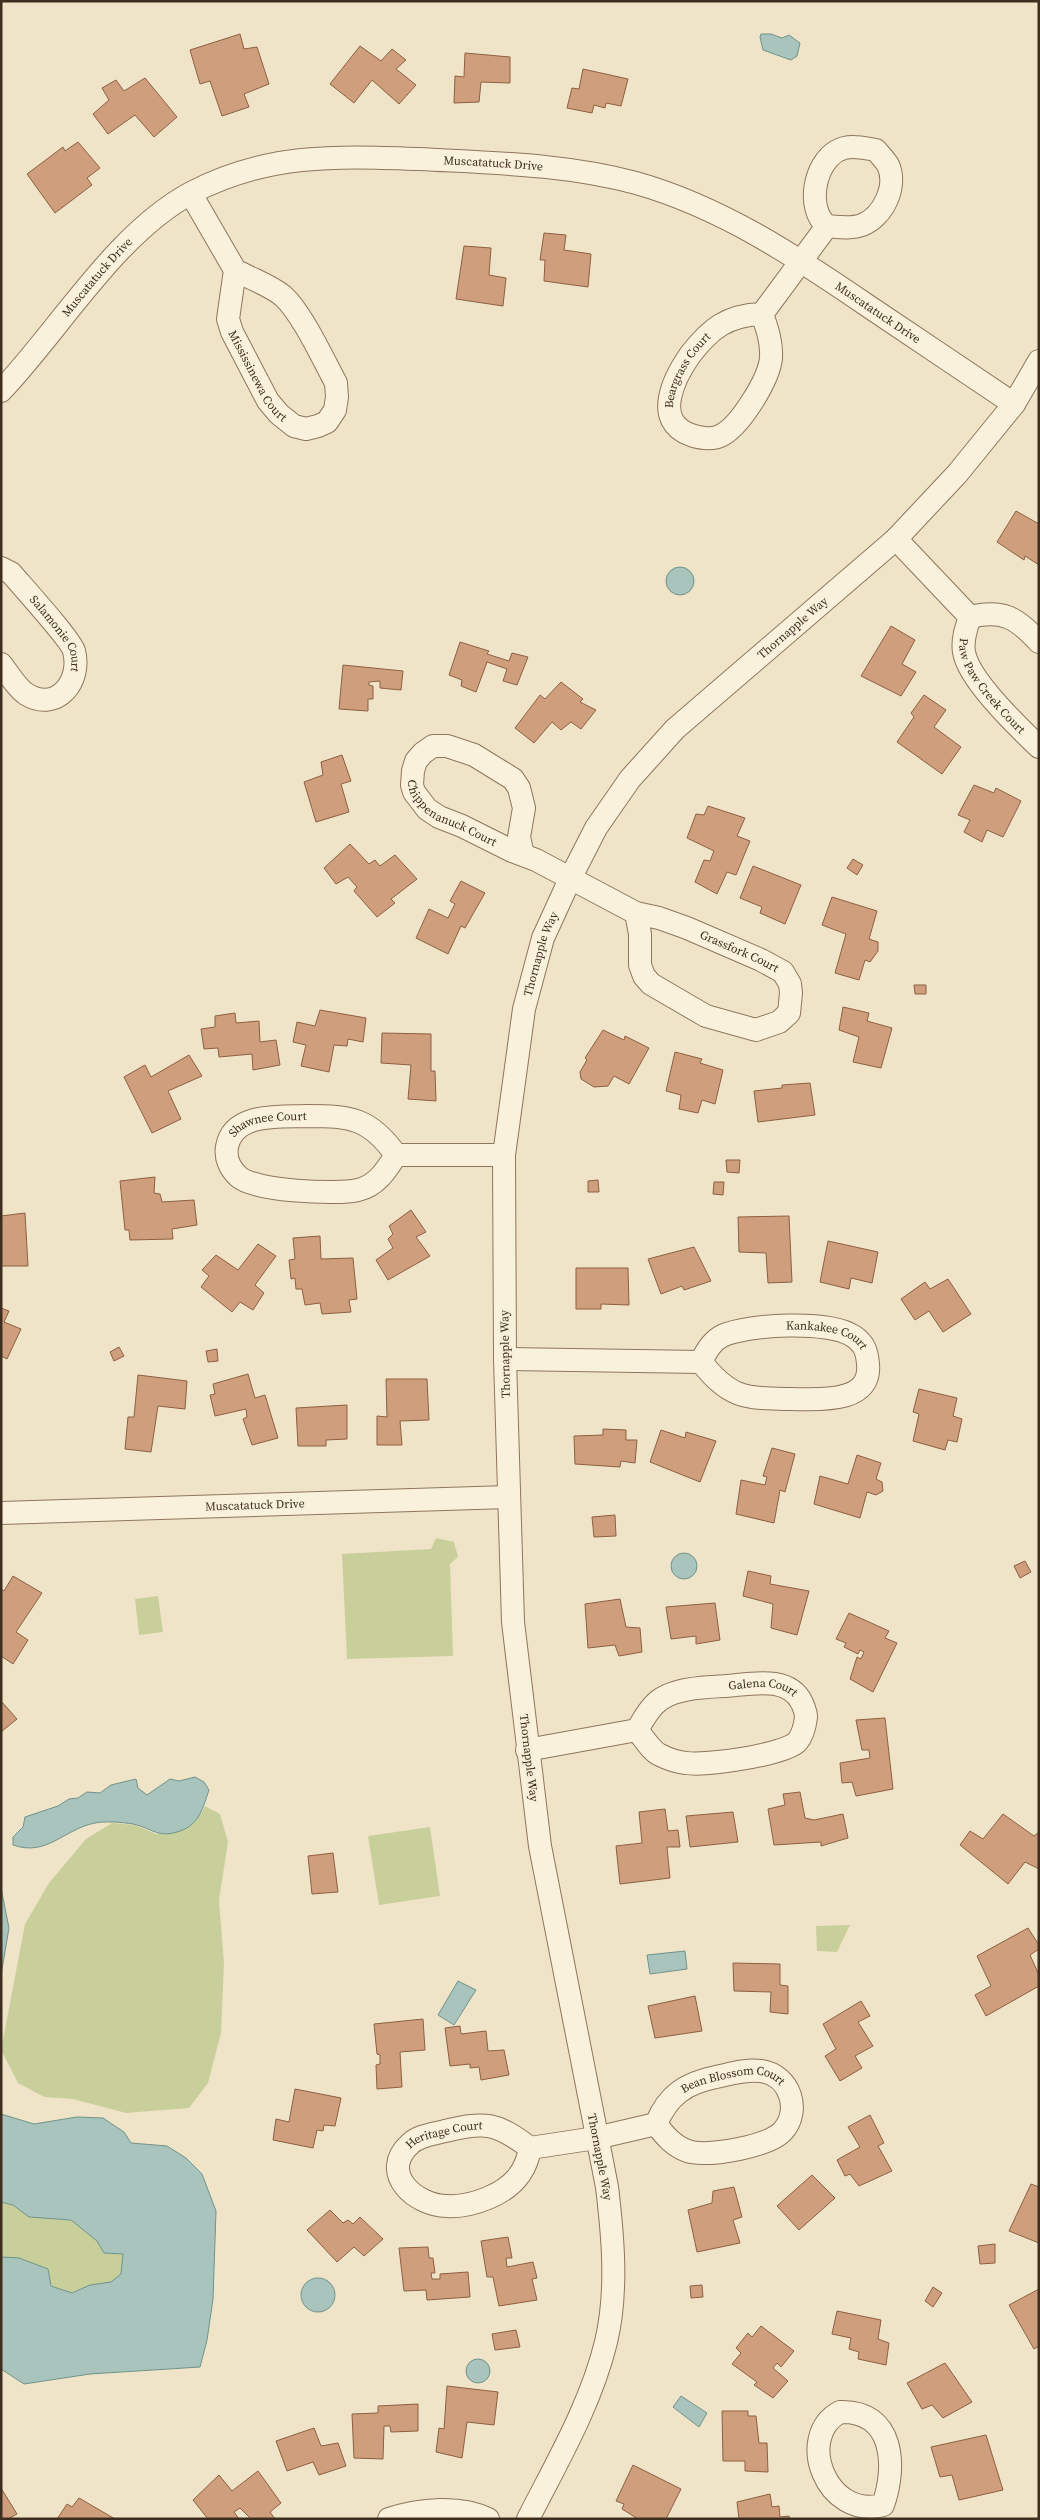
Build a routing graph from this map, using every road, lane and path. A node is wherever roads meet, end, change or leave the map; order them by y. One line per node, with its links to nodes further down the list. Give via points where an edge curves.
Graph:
1 (191, 194): 3 (street, Muscatatuck Drive, via 249,170 281,161 314,157 564,169 600,174 678,196 718,214); 4 (street); 7 (street, Muscatatuck Drive, via 162,213 114,258)
2 (827, 226): 3 (street)
3 (800, 260): 5 (street); 8 (street, Muscatatuck Drive)
4 (236, 270): 4 (street, Mississinewa Court, via 228,319 268,401 294,426 306,429 327,422 335,410 336,383 294,309 273,289)
5 (762, 314): 5 (street, Beargrass Court, via 742,314 712,329 676,376 669,401 671,417 681,431 701,438 720,436 743,415 767,374 771,358 770,339)
6 (1039, 361): 8 (street, Thornapple Way)
7 (3, 386)
8 (1014, 404): 9 (street, Thornapple Way, via 957,474)
9 (896, 539): 11 (street, Paw Paw Creek Court); 16 (street, Thornapple Way, via 675,729 630,779 596,828)
10 (1, 568): 13 (street, Salamonie Court, via 11,573 73,648 76,667 69,687 53,698 41,699 19,687)
11 (970, 617): 12 (street, Paw Paw Creek Court, via 1014,618); 14 (street, Paw Paw Creek Court, via 964,636 967,662 998,704)
12 (1039, 642)
13 (1, 664)
14 (1039, 747)
15 (523, 855): 15 (street, Chippenanuck Court, via 519,837 524,808 513,779 474,755 447,746 433,746 422,753 416,763 412,785 427,809); 16 (street, Chippenanuck Court)
16 (570, 879): 17 (street, Grassfork Court); 19 (street, Thornapple Way, via 543,938 524,1009)
17 (636, 913): 17 (street, Grassfork Court, via 687,928 783,972 792,993 789,1013 779,1022 756,1030 706,1016 651,984 640,965)
18 (396, 1155): 18 (street, Shawnee Court, via 384,1138 366,1124 342,1117 321,1116 278,1117 239,1125 229,1136 226,1154 239,1177 251,1184 315,1191 359,1190 384,1174); 19 (street)
19 (504, 1155): 20 (street, Thornapple Way)
20 (505, 1359): 21 (street); 22 (street, Thornapple Way)
21 (701, 1362): 21 (street, Kankakee Court, via 708,1348 721,1337 744,1329 831,1328 843,1330 860,1342 867,1350 869,1371 867,1379 851,1394 836,1399 744,1397 715,1380)
22 (508, 1497): 23 (street, Muscatatuck Drive); 25 (street, Thornapple Way, via 513,1622)
23 (1, 1513)
24 (637, 1730): 24 (street, Galena Court, via 654,1705 664,1697 723,1686 784,1685 800,1698 806,1713 804,1729 798,1741 789,1748 720,1761 686,1764 672,1760 658,1754); 25 (street)
25 (527, 1750): 27 (street, Thornapple Way, via 540,1846)
26 (656, 2124): 26 (street, Bean Blossom Court, via 663,2107 691,2084 738,2072 761,2071 774,2076 790,2093 793,2105 790,2120 771,2140 716,2153 690,2152 672,2143); 27 (street)
27 (596, 2138): 28 (street); 31 (street, Thornapple Way, via 614,2238 606,2341 590,2391)
28 (530, 2148): 28 (street, Heritage Court, via 494,2126 453,2129 422,2136 410,2144 398,2170 405,2187 427,2203 469,2204 497,2194 519,2178 528,2163)
29 (389, 2519): 30 (street, via 414,2512 438,2511 461,2512)
30 (488, 2519)
31 (528, 2519)

